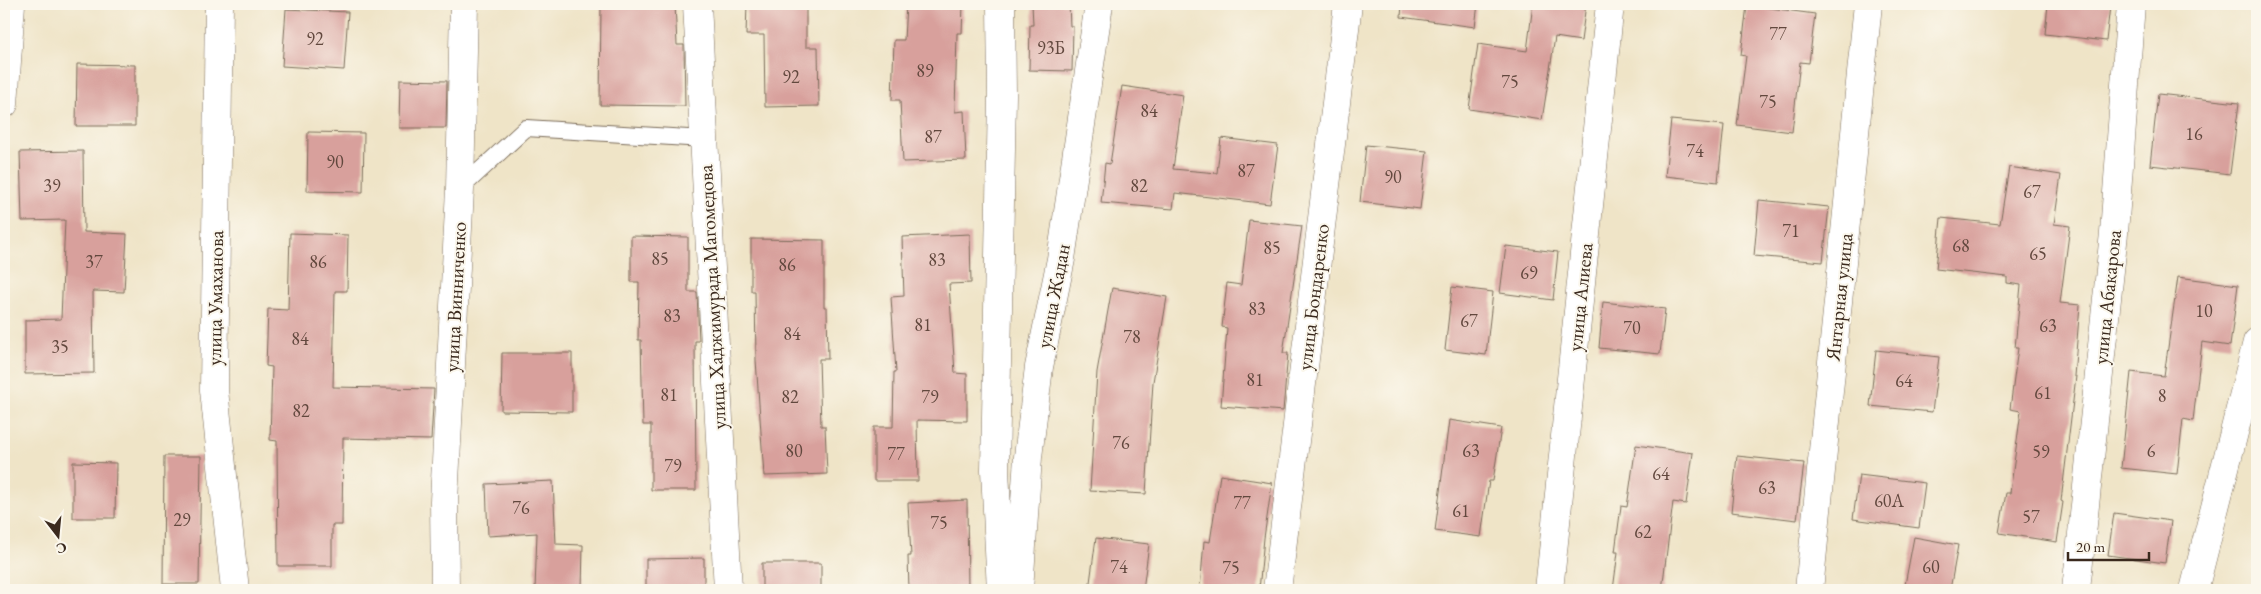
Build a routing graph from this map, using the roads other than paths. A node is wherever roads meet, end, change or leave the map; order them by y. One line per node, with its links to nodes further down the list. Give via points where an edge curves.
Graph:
1 (11, 4): 11 (street)
2 (218, 4): 15 (street, улица Умаханова, via 214,390)
3 (464, 4): 13 (street, улица Винниченко)
4 (697, 4): 12 (street, улица Хаджимурада Магомедова)
5 (1001, 4): 18 (street, via 995,470)
6 (1099, 4): 19 (street, улица Жадан, via 1061,259 1039,367 1028,457)
7 (1348, 4): 20 (street, улица Бондаренко)
8 (1610, 4): 21 (street, улица Алиева)
9 (1868, 4): 22 (street, Янтарная улица)
10 (2131, 4): 23 (street, улица Абакарова, via 2114,233)
11 (4, 104)
12 (704, 139): 13 (lane, via 526,128); 17 (street, улица Хаджимурада Магомедова)
13 (460, 189): 16 (street, улица Винниченко, via 444,501)
14 (2257, 342): 24 (street)
15 (235, 590)
16 (445, 590)
17 (728, 590)
18 (1001, 590)
19 (1019, 590)
20 (1277, 590)
21 (1549, 590)
22 (1809, 590)
23 (2076, 590)
24 (2194, 590)

